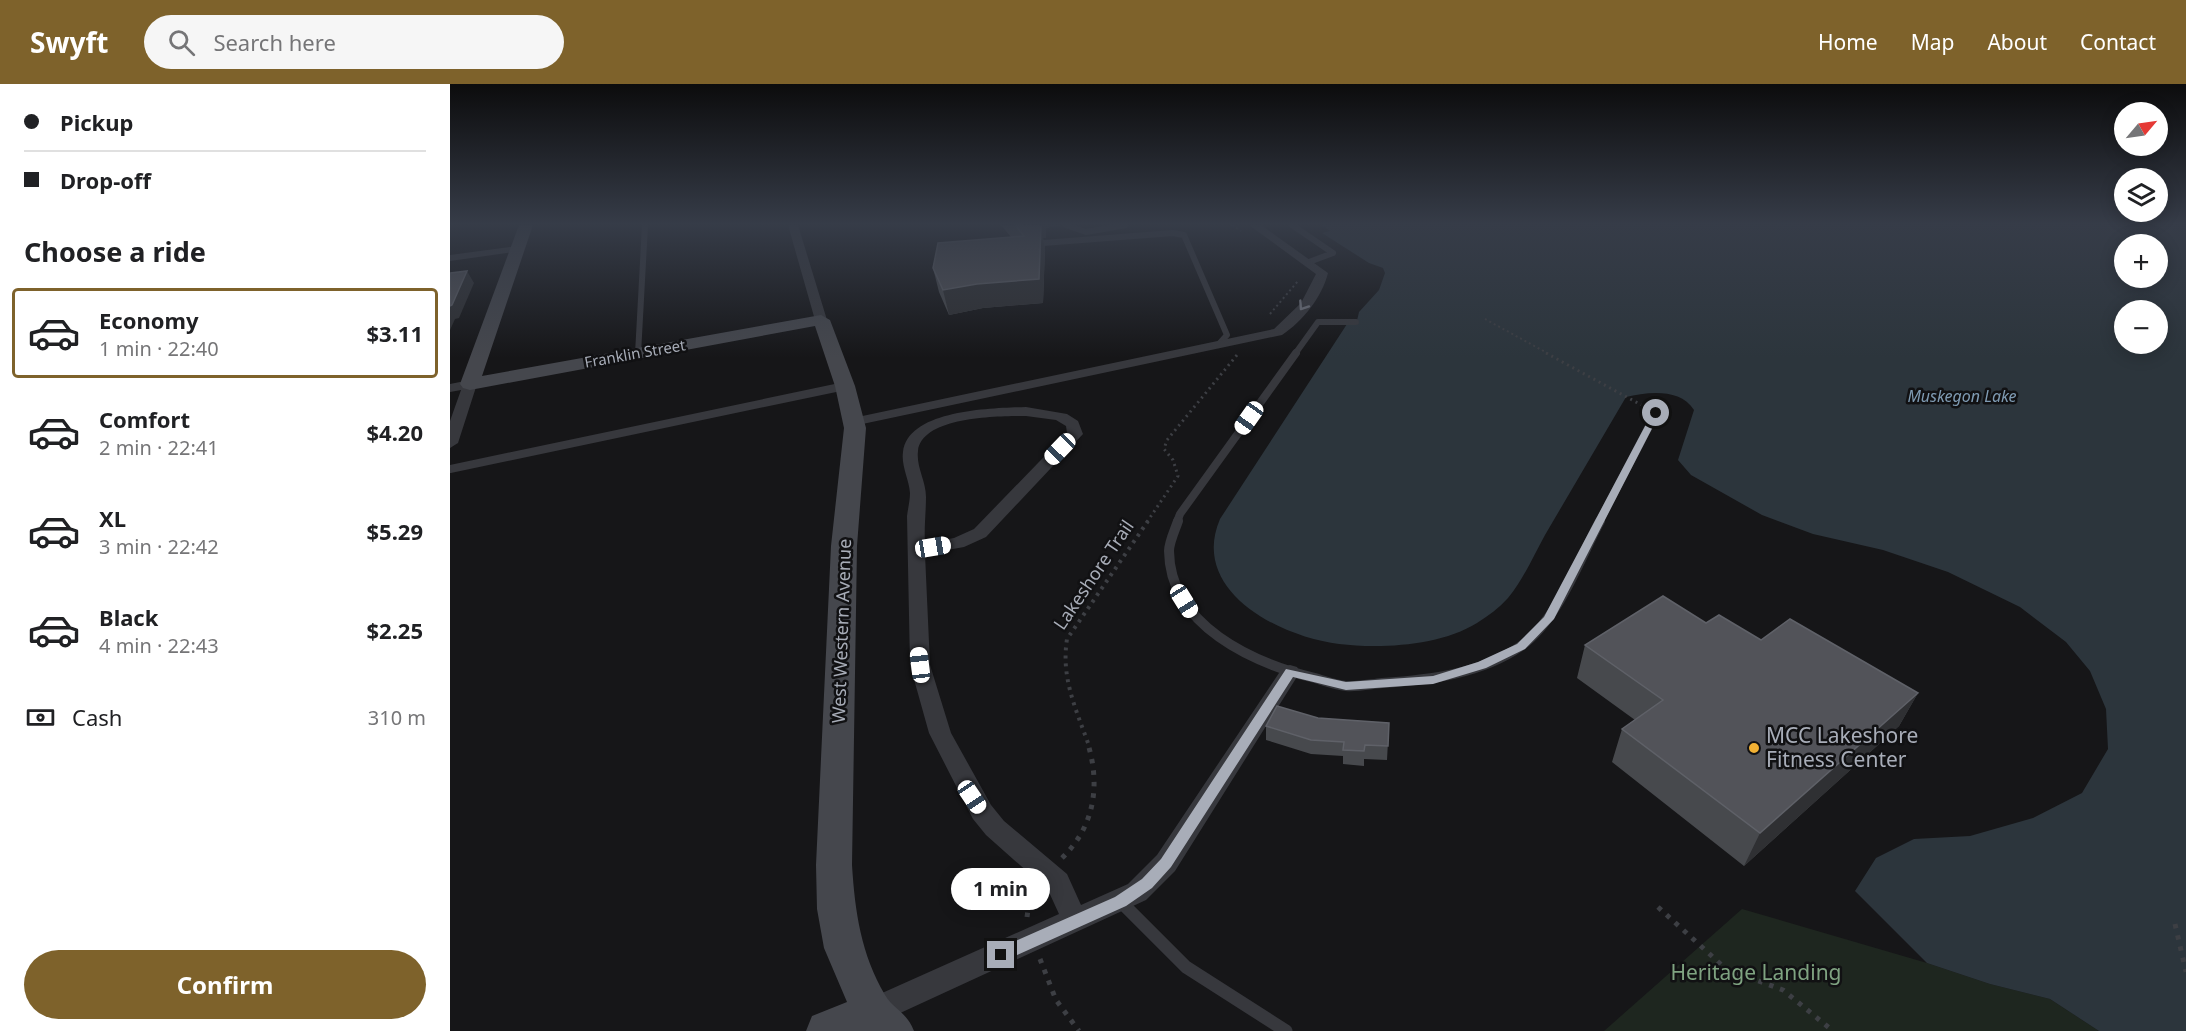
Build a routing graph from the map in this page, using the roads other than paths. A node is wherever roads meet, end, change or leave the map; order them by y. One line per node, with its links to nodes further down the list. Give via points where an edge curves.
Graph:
1 (510, 269): 10 (street)
2 (643, 269): 9 (lane)
3 (806, 269): 6 (street, West Western Avenue)
4 (1199, 269): 8 (lane, via 1227,335)
5 (1319, 269): 8 (street, one-way to 8, via 1322,276 1293,322 1278,332)
6 (821, 320): 9 (street, Franklin Street); 11 (street, West Western Avenue)
7 (1356, 322): 18 (lane, via 1318,322 1180,514 1169,550 1177,589 1192,613 1250,656)
8 (1218, 345): 14 (street)
9 (638, 354): 10 (street, Franklin Street)
10 (470, 384): 12 (street, Franklin Street); 15 (street)
11 (845, 386): 14 (street, West Western Avenue); 16 (lane)
12 (450, 388)
13 (1656, 413): 18 (lane, via 1549,619 1521,646 1482,665 1433,680 1346,686)
14 (853, 422): 21 (street, West Western Avenue, via 844,546 836,909 843,948)
15 (450, 443)
16 (450, 469)
17 (916, 550): 17 (street, via 958,543 980,533 1075,434 1073,424 1054,415 1017,411 933,424 921,432 910,448 919,496); 20 (street, via 920,665 940,733 982,812 995,828 1048,871 1064,891)
18 (1290, 672): 19 (street, via 1166,863 1147,884)
19 (1120, 901): 20 (street); 23 (lane, via 1185,967)
20 (1076, 921): 21 (street)
21 (882, 1022): 22 (street)
22 (827, 1031)
23 (1286, 1031)

